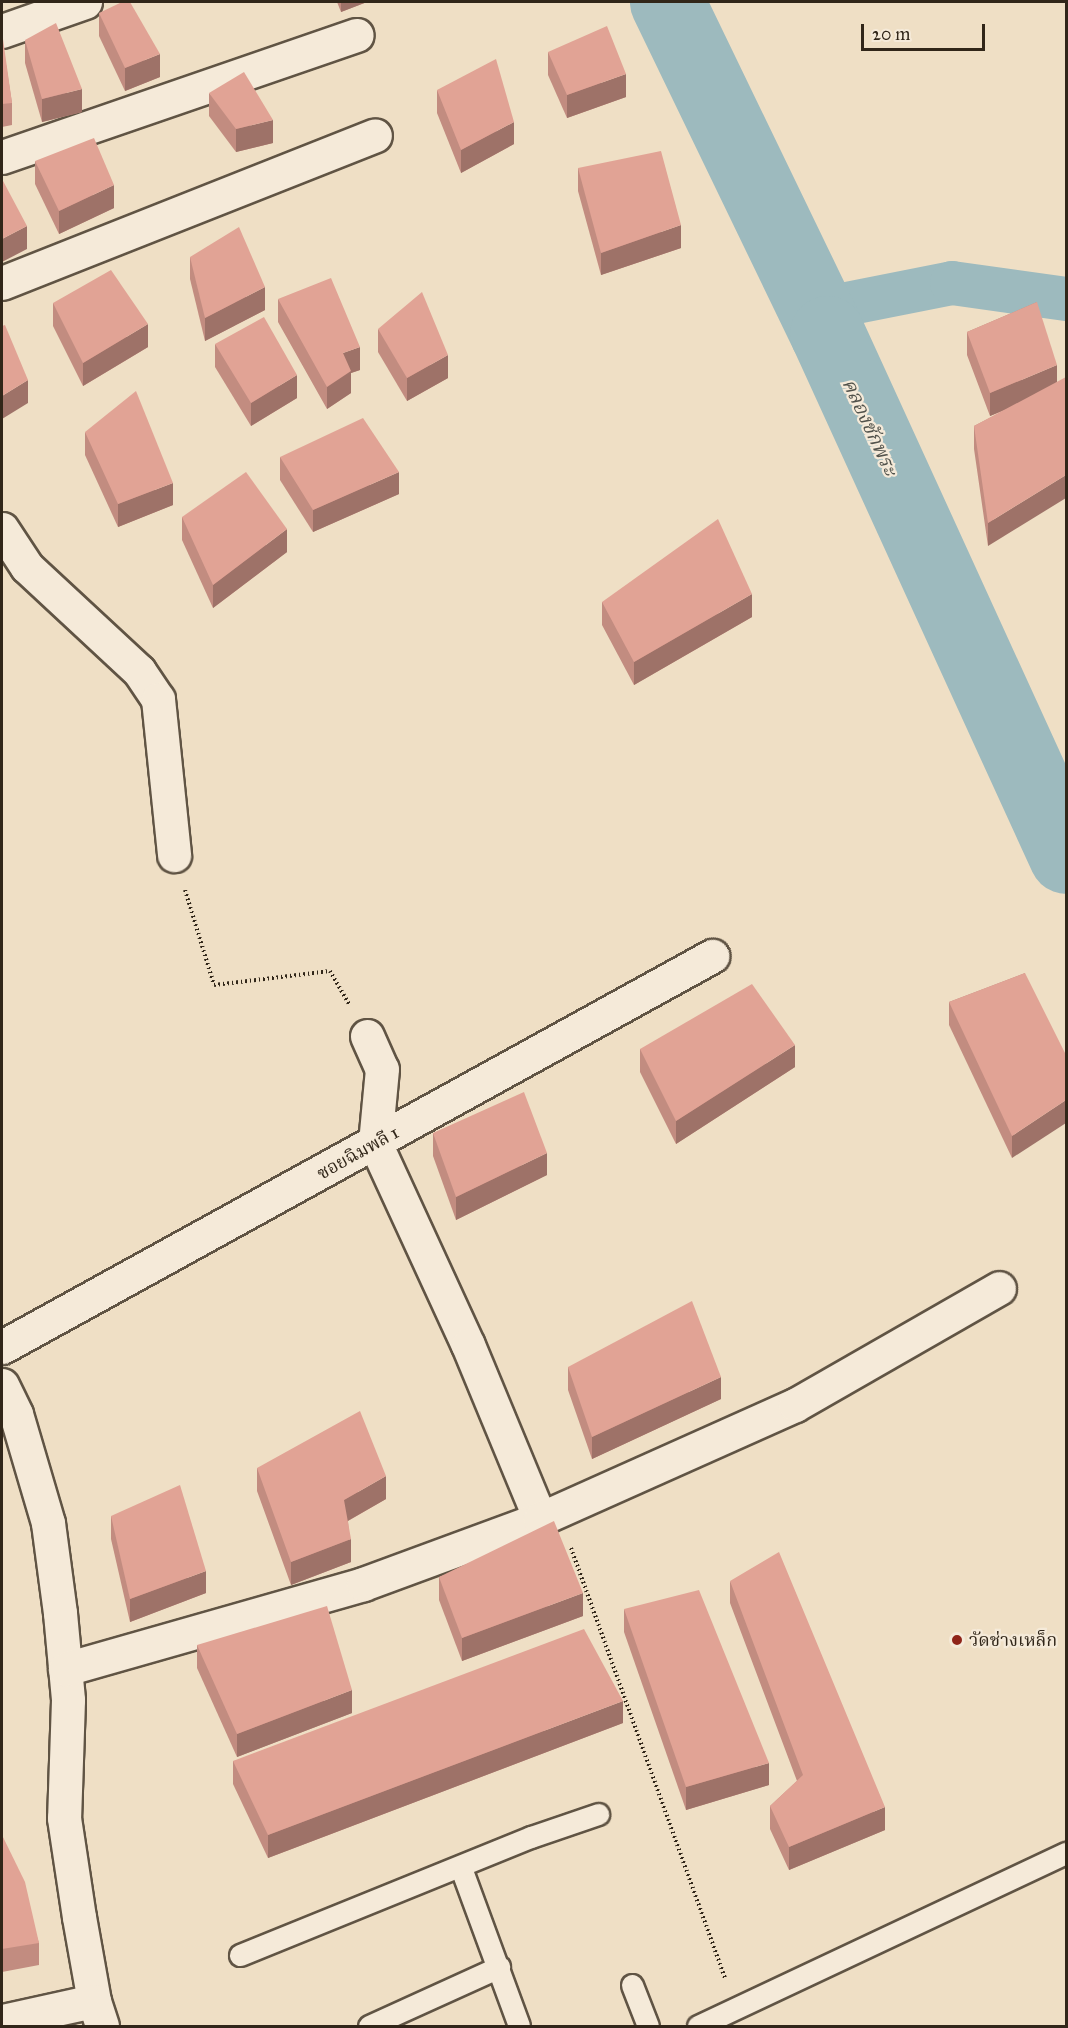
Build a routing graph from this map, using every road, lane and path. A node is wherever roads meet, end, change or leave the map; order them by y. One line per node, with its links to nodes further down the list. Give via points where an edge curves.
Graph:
1 (85, 2): 2 (street)
2 (2, 31)
3 (357, 35): 5 (street)
4 (375, 135): 6 (street)
5 (2, 157)
6 (2, 284)
7 (2, 530): 8 (street, via 31,572 139,671 158,699)
8 (174, 855): 10 (path, via 214,985 330,971)
9 (712, 956): 11 (street, ซอยฉิมพลี 1)
10 (367, 1036): 11 (street, via 382,1069)
11 (375, 1143): 13 (street, ซอยฉิมพลี 1); 15 (street)
12 (999, 1288): 15 (street, via 795,1405)
13 (2, 1347)
14 (2, 1385): 16 (street, via 16,1414 48,1523)
15 (549, 1514): 16 (street, via 363,1584); 23 (path)
16 (65, 1669): 24 (street, via 68,1700 64,1818)
17 (598, 1814): 19 (lane)
18 (1066, 1852): 23 (lane)
19 (460, 1868): 20 (lane); 21 (lane)
20 (240, 1955)
21 (499, 1966): 26 (lane); 27 (lane)
22 (632, 1985): 28 (lane)
23 (736, 2008): 29 (lane)
24 (98, 2014): 25 (street)
25 (2, 2021)
26 (369, 2026)
27 (519, 2026)
28 (648, 2026)
29 (698, 2026)

